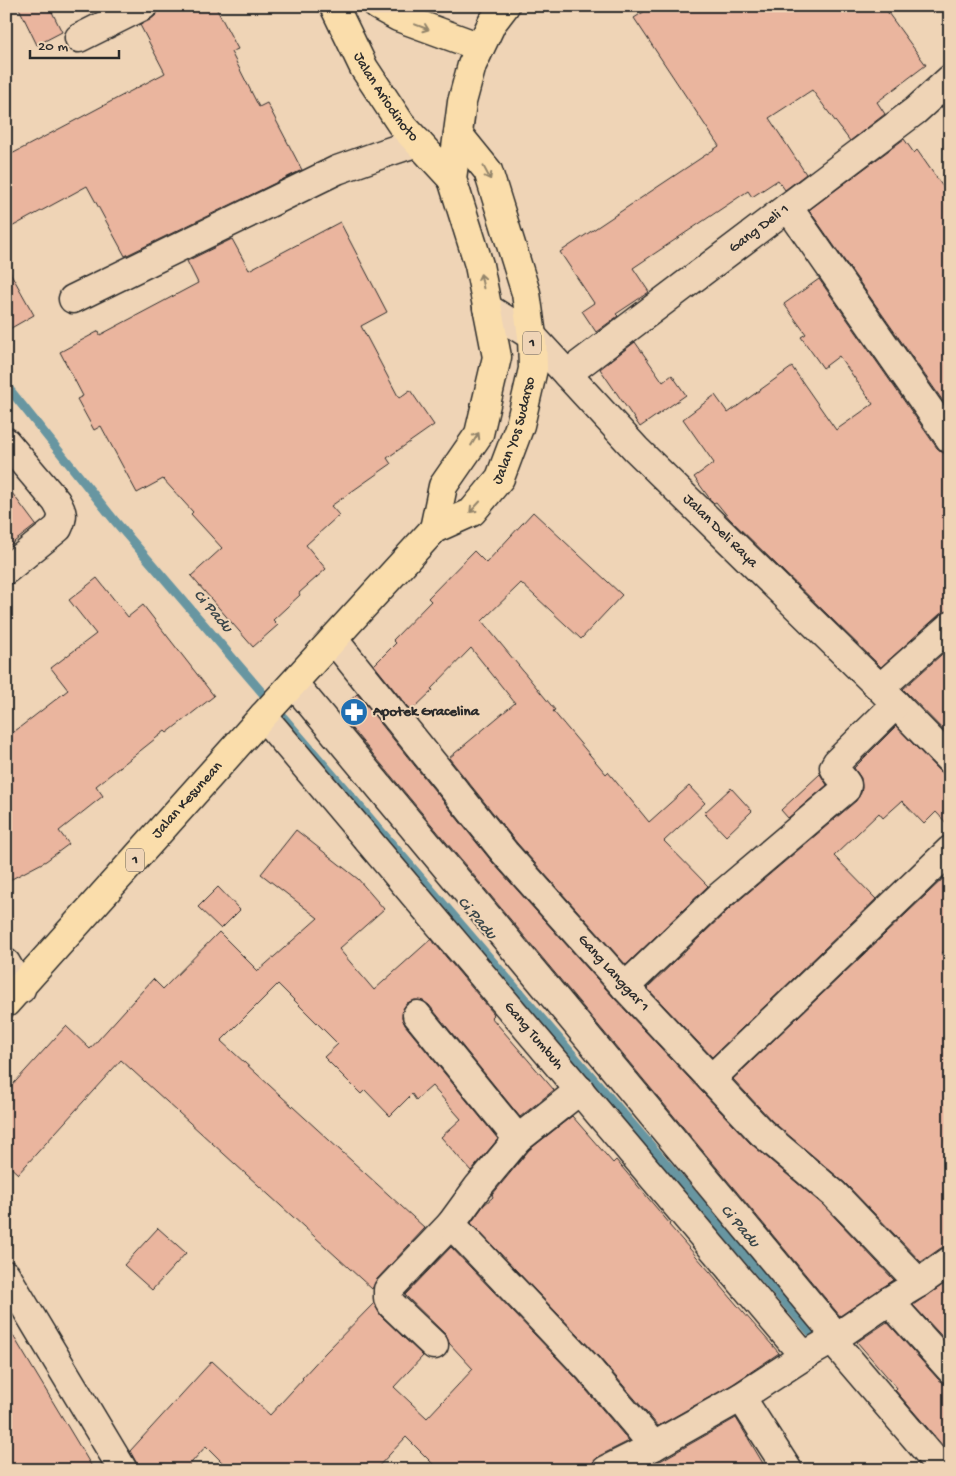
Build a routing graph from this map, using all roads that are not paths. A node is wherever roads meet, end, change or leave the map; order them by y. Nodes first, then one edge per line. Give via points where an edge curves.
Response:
1 (144, 6) edge
2 (334, 6) edge
3 (378, 6) edge
4 (505, 6) edge
5 (79, 38) dead end
6 (480, 47) junction
7 (950, 79) edge
8 (458, 134) junction
9 (418, 142) junction
10 (452, 179) junction
11 (788, 207) junction
12 (73, 298) dead end
13 (487, 308) junction
14 (532, 336) junction
15 (567, 374) junction
16 (950, 439) edge
17 (6, 442) edge
18 (434, 529) junction
19 (6, 570) edge
20 (950, 626) edge
21 (343, 630) junction
22 (294, 684) junction
23 (888, 696) junction
24 (264, 716) junction
25 (950, 760) edge
26 (950, 850) edge
27 (6, 963) edge
28 (625, 987) junction
29 (13, 996) edge
30 (417, 1015) dead end
31 (711, 1079) junction
32 (580, 1090) junction
33 (518, 1138) junction
34 (451, 1224) junction
35 (950, 1262) edge
36 (6, 1274) edge
37 (919, 1283) junction
38 (889, 1301) junction
39 (834, 1339) junction
40 (434, 1345) dead end
41 (806, 1354) junction
42 (950, 1369) edge
43 (741, 1397) junction
44 (654, 1446) junction
45 (122, 1470) edge
46 (606, 1470) edge
47 (788, 1470) edge
48 (943, 1470) edge

1 - 5 street
2 - 9 main road, Jalan Ariodinoto via 364,68 401,124
3 -> 6 main road via 398,17
4 - 6 main road, Jalan Yos Sudarso
6 - 8 main road, Jalan Yos Sudarso via 462,102
7 - 11 street, Gang Deli 1 via 915,111
8 - 10 main road, Jalan Yos Sudarso
8 -> 14 main road, Jalan Yos Sudarso / 1 via 488,171 526,293
9 - 10 main road, Jalan Ariodinoto
9 - 12 street via 337,170
13 -> 10 main road, Jalan Yos Sudarso via 479,265
11 - 15 street, Gang Deli 1
11 - 16 street
13 - 14 street, Jalan Deli Raya
18 -> 13 main road, Jalan Yos Sudarso via 443,486 479,434 497,357
14 - 15 street, Jalan Deli Raya
14 -> 18 main road, Jalan Yos Sudarso / 1 via 533,369 520,425 500,478 472,512
15 - 23 street, Jalan Deli Raya via 636,449
17 - 19 street via 56,501 62,520 58,528
18 - 21 main road, Jalan Yos Sudarso / 1
20 - 23 street
21 - 22 main road, Jalan Kesunean / 1
21 - 28 street, Gang Langgar 1 via 505,852
22 - 24 main road, Jalan Kesunean / 1
22 - 39 street
23 - 25 street, Jalan Deli Raya
23 - 28 street via 836,762 835,771 846,781 846,789 720,896
24 - 29 main road, Jalan Kesunean / 1
24 - 32 street, Gang Tumbuh
26 - 31 street
27 - 29 street
28 - 31 street, Gang Langgar 1
30 - 33 street
31 - 37 street, Gang Langgar 1 via 761,1132 834,1194
32 - 33 street
32 - 41 street, Gang Tumbuh
33 - 34 street
34 - 40 street via 388,1290 392,1305
34 - 44 street via 588,1368
35 - 37 street
36 - 45 street
37 - 38 street
38 - 39 street
38 - 42 street
39 - 41 street
39 - 48 street
41 - 43 street
43 - 44 street
43 - 47 street
44 - 46 street

